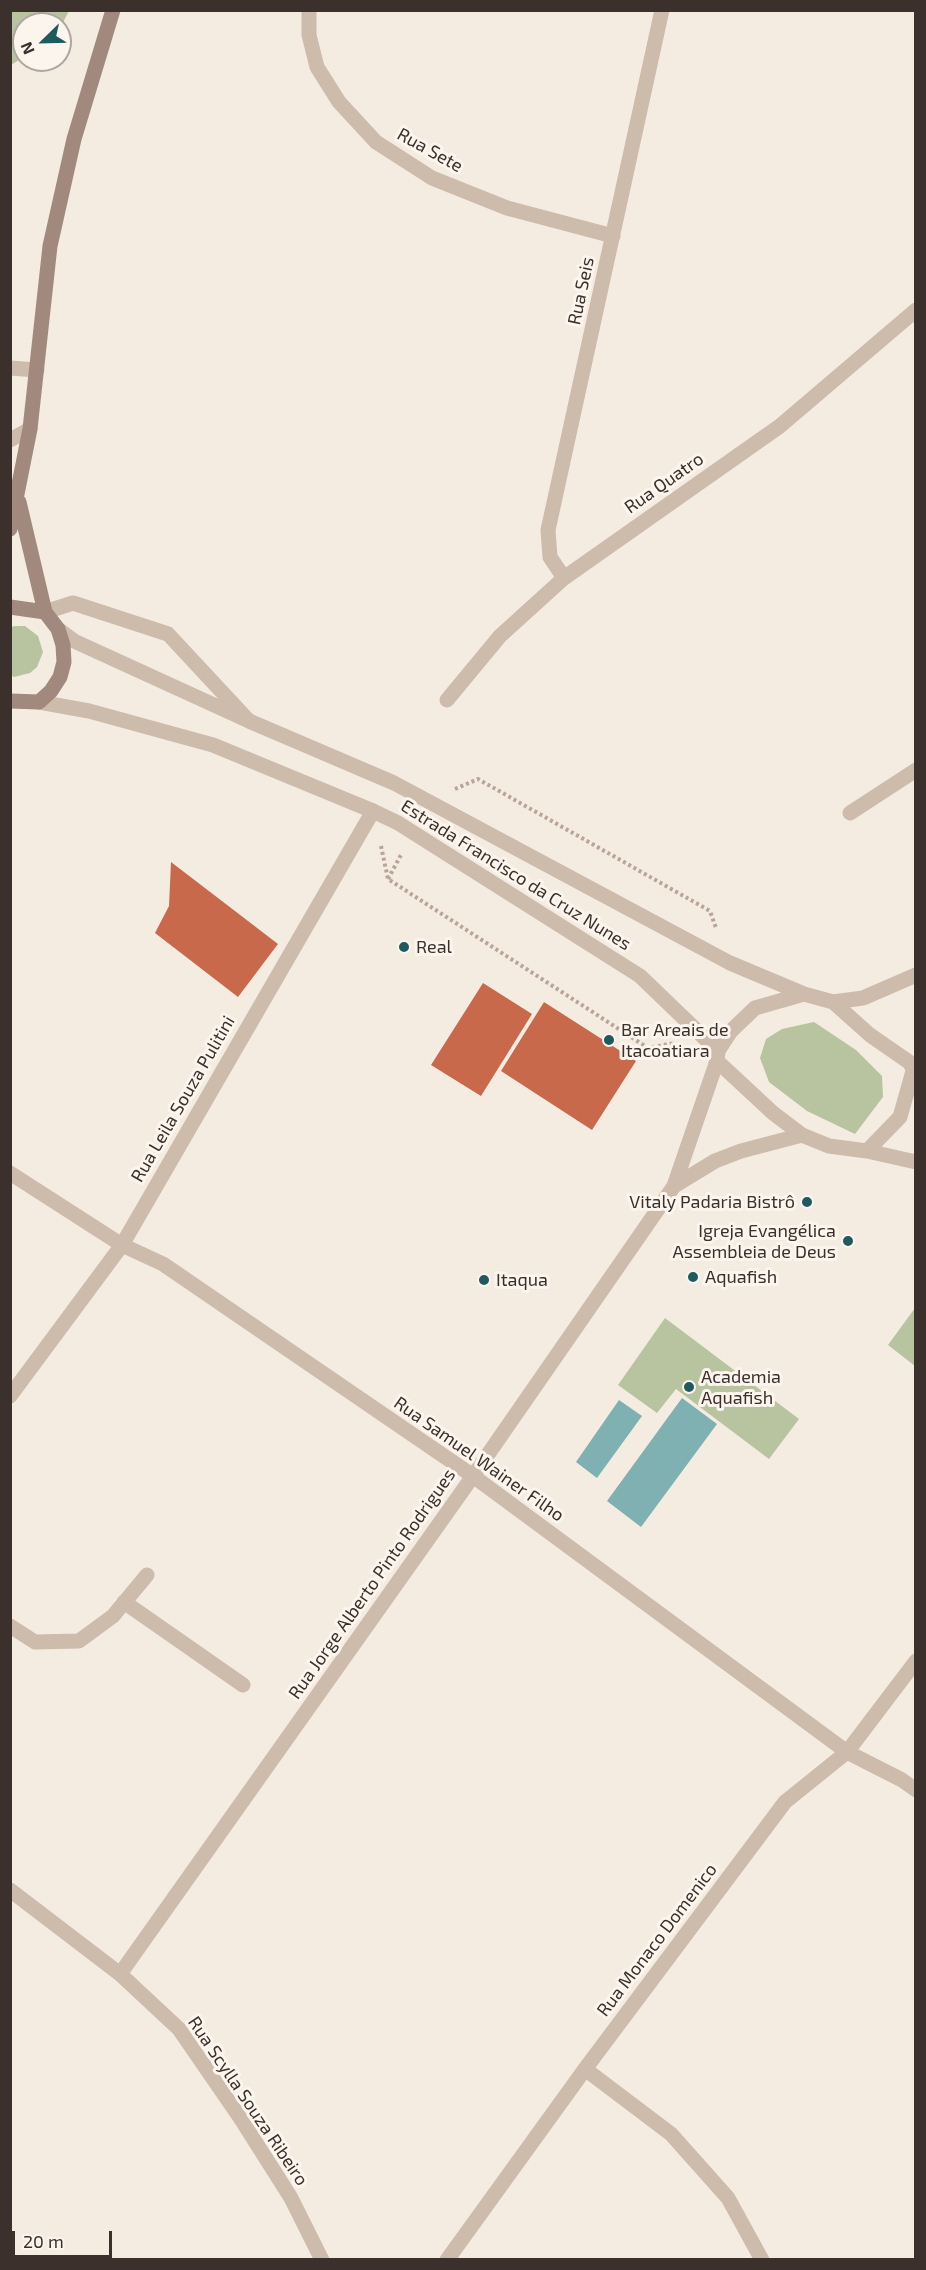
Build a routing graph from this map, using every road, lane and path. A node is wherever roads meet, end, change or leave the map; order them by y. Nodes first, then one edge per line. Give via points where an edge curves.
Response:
1 (113, 10) edge
2 (309, 10) edge
3 (662, 10) edge
4 (613, 236) junction
5 (915, 310) edge
6 (10, 368) edge
7 (36, 370) junction
8 (30, 429) junction
9 (10, 440) edge
10 (18, 499) junction
11 (10, 529) edge
12 (564, 578) junction
13 (10, 607) edge
14 (45, 612) junction
15 (58, 630) junction
16 (447, 700) dead end
17 (10, 701) edge
18 (39, 702) junction
19 (249, 721) junction
20 (915, 770) edge
21 (426, 801) junction
22 (373, 811) junction
23 (850, 813) dead end
24 (730, 963) junction
25 (915, 975) edge
26 (804, 994) junction
27 (833, 1002) junction
28 (704, 1037) junction
29 (717, 1056) junction
30 (913, 1066) edge
31 (802, 1135) junction
32 (867, 1151) junction
33 (915, 1162) edge
34 (10, 1173) edge
35 (674, 1186) junction
36 (122, 1245) junction
37 (10, 1396) edge
38 (472, 1476) junction
39 (147, 1575) dead end
40 (124, 1602) junction
41 (10, 1626) edge
42 (915, 1661) edge
43 (243, 1685) dead end
44 (847, 1752) junction
45 (915, 1790) edge
46 (10, 1890) edge
47 (120, 1974) junction
48 (585, 2069) junction
49 (322, 2259) edge
50 (447, 2259) edge
51 (762, 2259) edge

1 - 7 main road via 74,139 50,246
2 - 4 street, Rua Sete via 309,35 317,67 339,102 375,142 432,178 507,208
3 - 4 street, Rua Seis
4 - 12 street, Rua Seis via 548,530 550,557
5 - 12 street, Rua Quatro via 780,426
6 - 7 street
7 - 8 main road
8 - 9 street
8 - 10 main road
10 - 11 main road
10 - 14 main road
12 - 16 street, Rua Quatro via 500,636
13 - 14 main road
14 - 15 main road
14 - 19 street, Estrada Francisco da Cruz Nunes via 73,603 168,634
15 - 18 main road via 64,662 51,691
15 - 19 street, Estrada Francisco da Cruz Nunes via 74,641
17 - 18 main road
18 - 22 street, Estrada Francisco da Cruz Nunes via 89,711 213,745
19 - 21 street, Estrada Francisco da Cruz Nunes via 394,783
20 - 23 street
21 - 24 street, Estrada Francisco da Cruz Nunes
21 - 24 path via 478,778 710,911
22 - 28 street, Estrada Francisco da Cruz Nunes via 413,832 640,976
22 - 28 path via 388,879 648,1048
22 - 36 street, Rua Leila Souza Pulitini
24 - 26 street, Estrada Francisco da Cruz Nunes
25 - 27 street via 863,998
26 - 27 street, Estrada Francisco da Cruz Nunes
26 - 29 street via 755,1008 731,1031
27 - 30 street, Estrada Francisco da Cruz Nunes
28 - 29 street, Estrada Francisco da Cruz Nunes
29 - 31 street, Estrada Francisco da Cruz Nunes via 773,1113
29 - 35 street, Rua Jorge Alberto Pinto Rodrigues
30 - 32 street via 900,1117
31 - 32 street, Estrada Francisco da Cruz Nunes via 829,1146
31 - 35 street, Rua Jorge Alberto Pinto Rodrigues via 715,1161
32 - 33 street, Estrada Francisco da Cruz Nunes
34 - 36 street, Rua Samuel Wainer Filho
35 - 38 street, Rua Jorge Alberto Pinto Rodrigues
36 - 37 street, Rua Leila Souza Pulitini
36 - 38 street, Rua Samuel Wainer Filho via 163,1264
38 - 44 street, Rua Samuel Wainer Filho
38 - 47 street, Rua Jorge Alberto Pinto Rodrigues
39 - 40 street
40 - 41 street via 113,1616 79,1641 35,1642
40 - 43 street
42 - 44 street, Rua Monaco Domenico
44 - 45 street, Rua Samuel Wainer Filho
44 - 48 street, Rua Monaco Domenico via 785,1802
46 - 47 street, Rua Scylla Souza Ribeiro
47 - 49 street, Rua Scylla Souza Ribeiro via 179,2029 291,2198
48 - 50 street, Rua Monaco Domenico
48 - 51 street via 671,2134 728,2198

